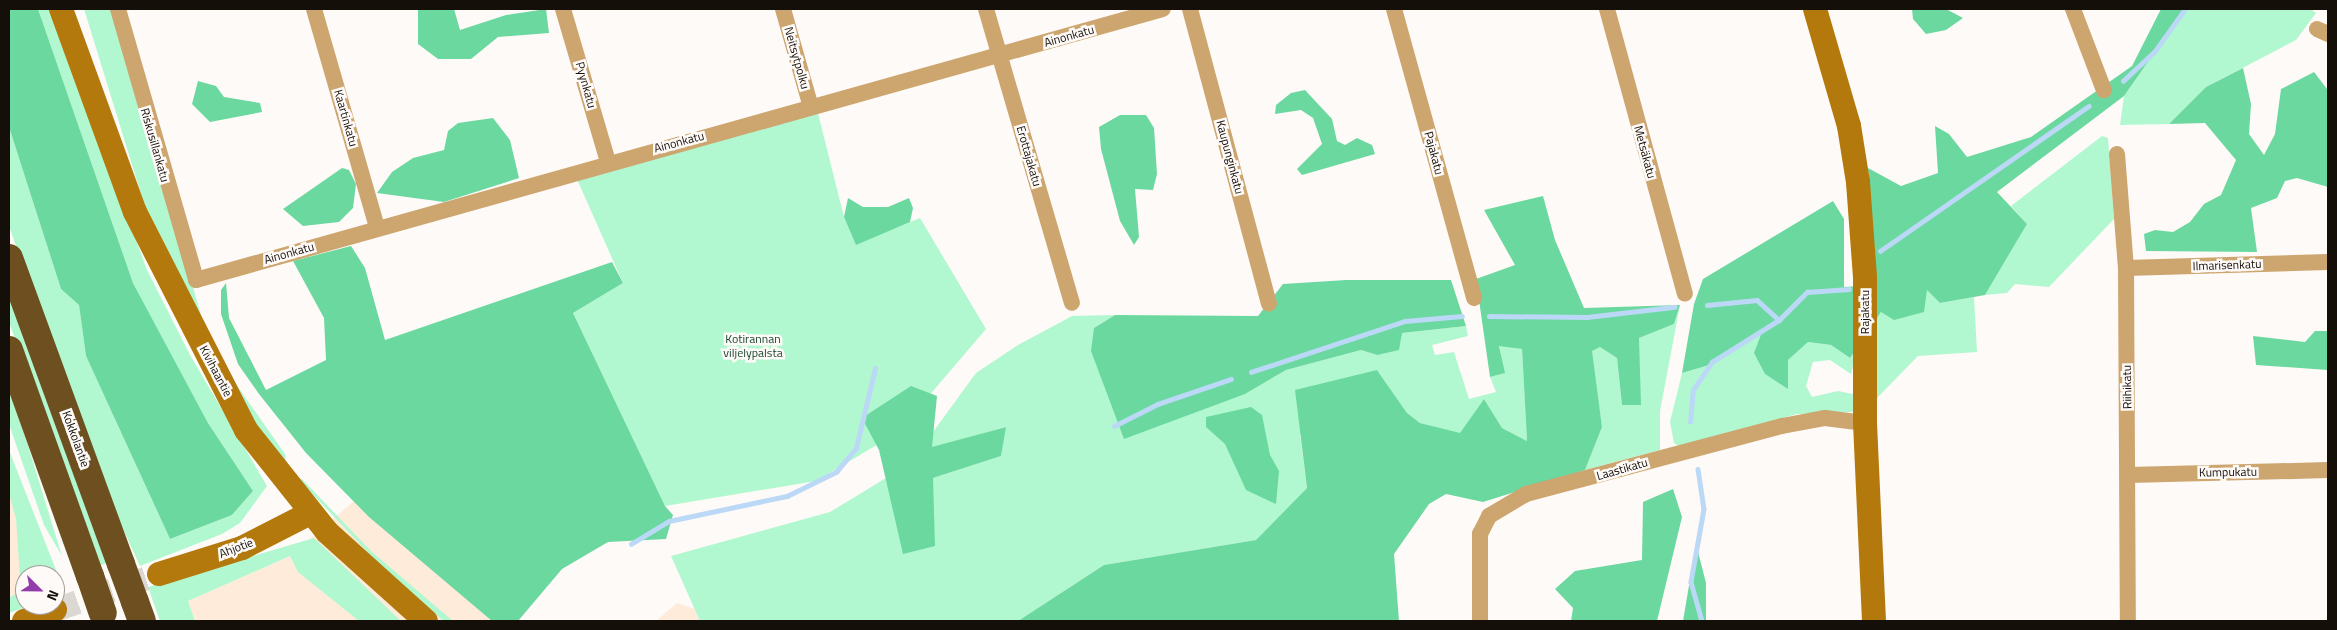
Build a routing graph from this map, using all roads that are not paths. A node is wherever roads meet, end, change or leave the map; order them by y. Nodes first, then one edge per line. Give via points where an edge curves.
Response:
1 (61, 9) edge
2 (69, 9) edge
3 (118, 9) edge
4 (314, 9) edge
5 (563, 9) edge
6 (783, 9) edge
7 (986, 9) edge
8 (1163, 9) edge
9 (1190, 9) edge
10 (1394, 9) edge
11 (1606, 9) edge
12 (1815, 9) edge
13 (2073, 9) edge
14 (999, 56) junction
15 (82, 70) junction
16 (2104, 90) dead end
17 (811, 107) junction
18 (2117, 154) dead end
19 (608, 162) junction
20 (378, 227) junction
21 (9, 258) edge
22 (2328, 262) edge
23 (2126, 268) junction
24 (196, 280) joint
25 (1685, 294) dead end
26 (1474, 298) dead end
27 (1072, 304) dead end
28 (1270, 304) dead end
29 (9, 350) edge
30 (1865, 423) junction
31 (2328, 470) edge
32 (2128, 475) junction
33 (310, 513) junction
34 (159, 574) tunnel mouth
35 (138, 612) edge
36 (41, 615) edge
37 (105, 617) edge
38 (24, 621) edge
39 (426, 621) edge
40 (1480, 621) edge
41 (1874, 621) edge
42 (2128, 621) edge

1 - 15 street, Kivihaantie
2 - 15 street, Kivihaantie
3 - 24 street, Riskusillankatu
4 - 20 street, Kaartinkatu
5 - 19 street, Pyynkatu
6 - 17 street, Neitsytpolku
7 - 14 street, Erottajakatu
8 - 14 street, Ainonkatu
9 - 28 street, Kaupunginkatu
10 - 26 street, Pajakatu
11 - 25 street, Metsäkatu
12 - 30 street, Rajakatu via 1849,126 1858,182 1865,278
13 - 16 street
14 - 17 street, Ainonkatu
14 - 27 street, Erottajakatu
15 - 33 street, Kivihaantie via 156,260 246,430
17 - 19 street, Ainonkatu
18 - 23 street, Riihikatu
19 - 20 street, Ainonkatu
20 - 24 street, Ainonkatu
21 - 35 highway, Kokkolantie, bridge
22 - 23 street, Ilmarisenkatu
23 - 32 street, Riihikatu
29 - 37 highway, bridge
30 - 40 street, Laastikatu via 1825,418 1782,426 1526,494 1490,516 1480,534
30 - 41 street, Rajakatu
31 - 32 street, Kumpukatu
32 - 42 street, Riihikatu
33 - 34 street, Ahjotie via 242,548
33 - 39 street, Kivihaantie
36 - 38 street

